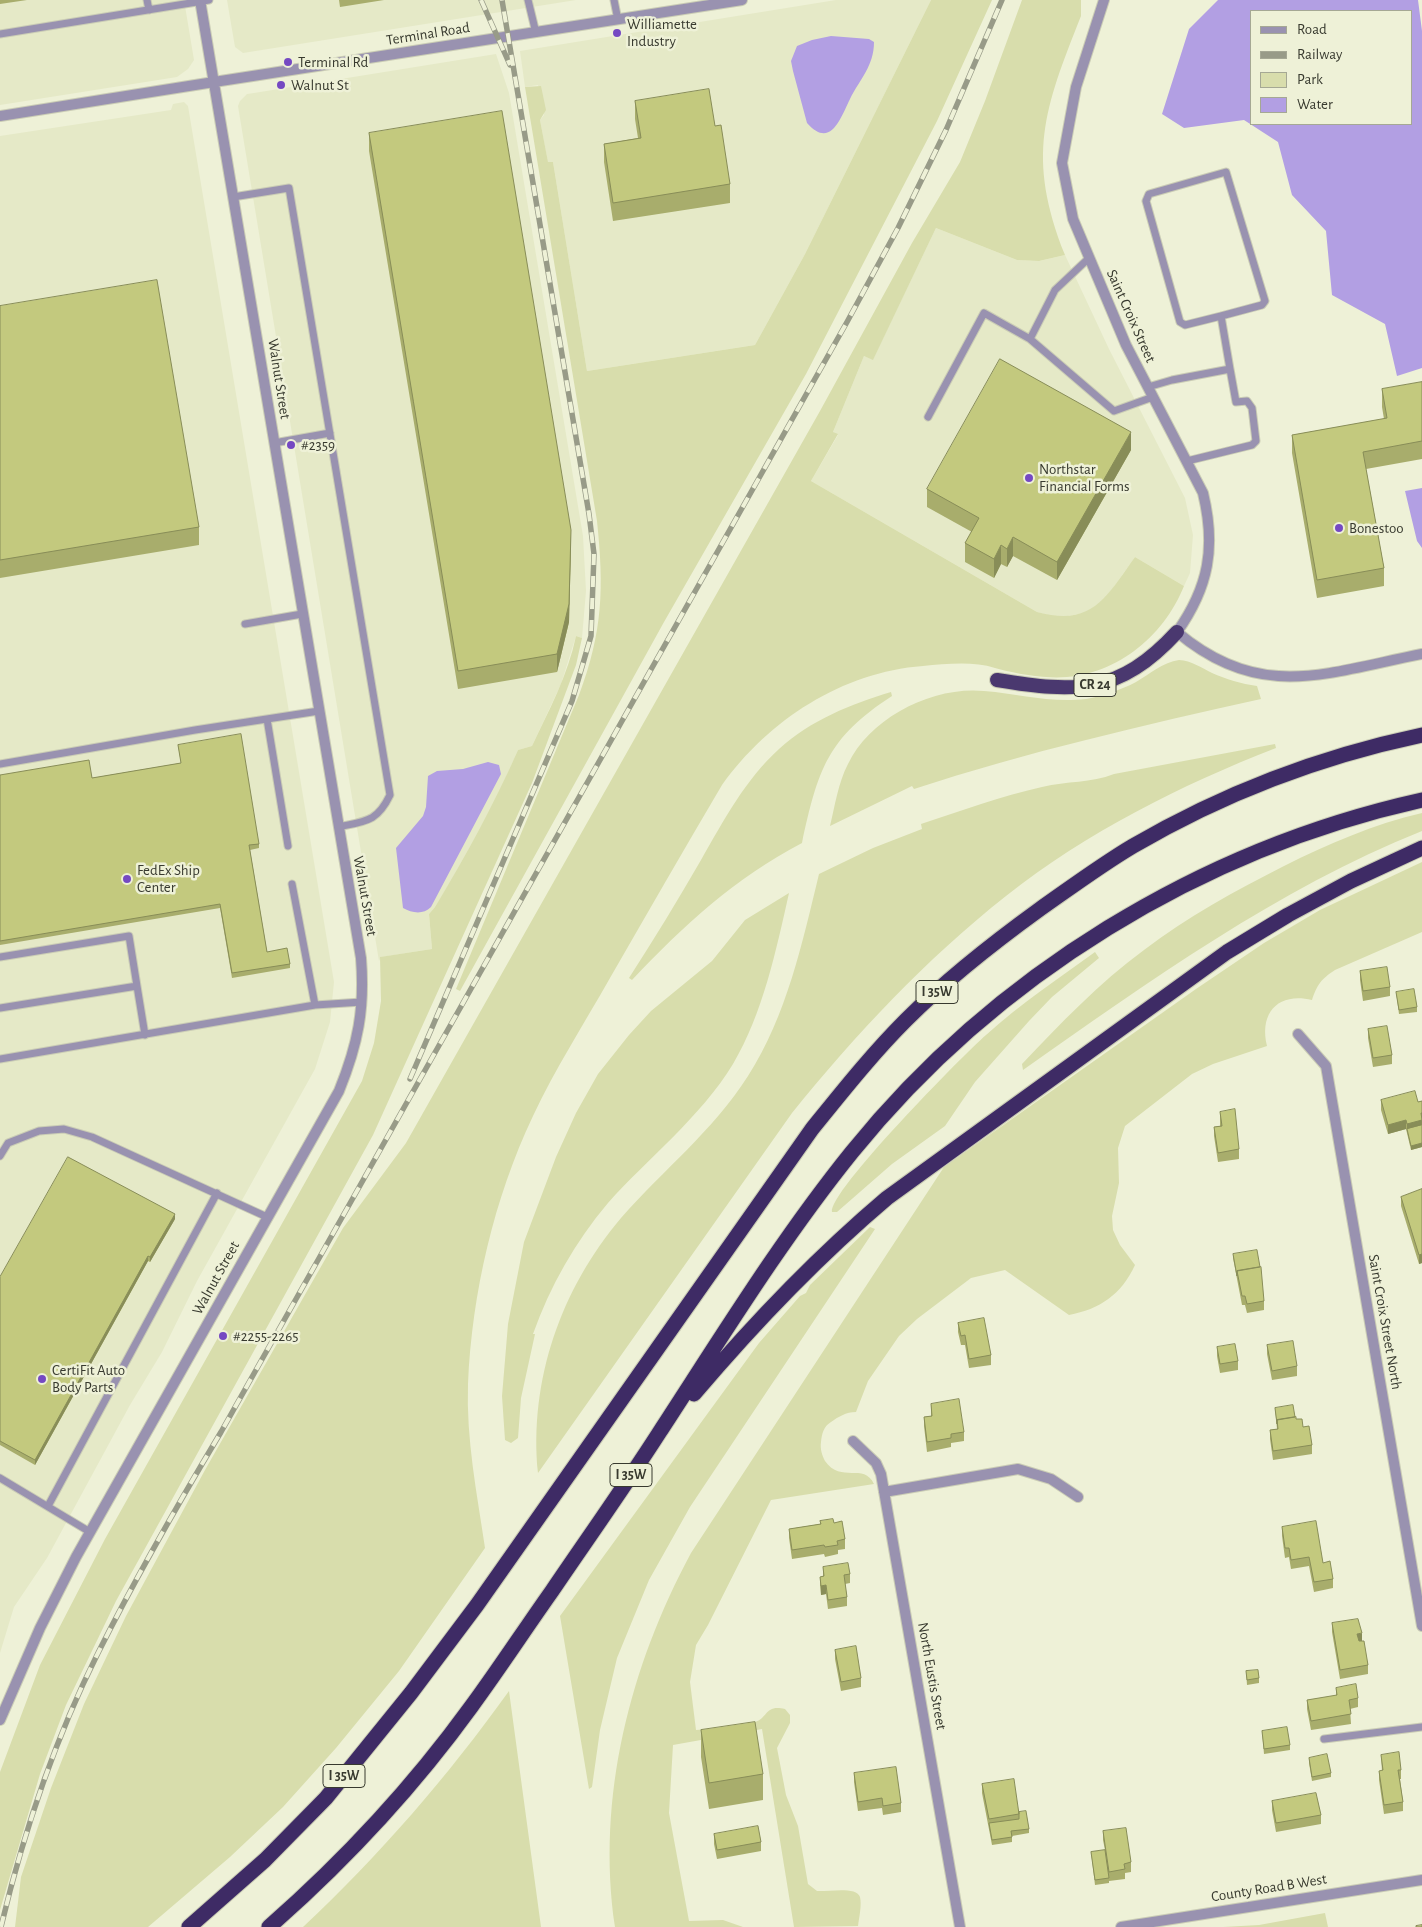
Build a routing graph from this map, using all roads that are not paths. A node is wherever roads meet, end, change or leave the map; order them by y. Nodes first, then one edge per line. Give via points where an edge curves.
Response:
1 (147, 0) edge
2 (203, 0) edge
3 (528, 0) edge
4 (614, 0) edge
5 (742, 0) edge
6 (1096, 0) edge
7 (1104, 0) edge
8 (148, 10) junction
9 (1100, 13) junction
10 (618, 20) junction
11 (536, 33) junction
12 (0, 34) edge
13 (214, 82) junction
14 (0, 116) edge
15 (233, 197) junction
16 (1089, 258) junction
17 (1221, 316) junction
18 (1030, 339) junction
19 (1230, 369) junction
20 (1148, 386) junction
21 (1153, 397) junction
22 (928, 417) dead end
23 (330, 433) junction
24 (274, 443) junction
25 (1187, 461) junction
26 (302, 614) junction
27 (245, 624) dead end
28 (1177, 632) junction
29 (1422, 654) edge
30 (997, 680) dead end
31 (319, 711) junction
32 (267, 719) junction
33 (1422, 735) edge
34 (0, 764) edge
35 (1422, 800) edge
36 (338, 827) junction
37 (288, 846) dead end
38 (1422, 848) edge
39 (292, 884) dead end
40 (0, 957) edge
41 (137, 986) junction
42 (362, 1002) junction
43 (315, 1005) junction
44 (0, 1008) edge
45 (1298, 1034) dead end
46 (145, 1035) junction
47 (0, 1059) edge
48 (0, 1156) edge
49 (217, 1193) junction
50 (268, 1217) junction
51 (657, 1437) junction
52 (853, 1441) dead end
53 (0, 1478) edge
54 (884, 1492) junction
55 (1078, 1497) dead end
56 (48, 1506) junction
57 (90, 1532) junction
58 (1422, 1626) edge
59 (0, 1720) edge
60 (1422, 1727) edge
61 (1324, 1740) dead end
62 (1422, 1880) edge
63 (189, 1927) edge
64 (269, 1927) edge
65 (960, 1927) edge
66 (1121, 1927) edge

1 - 8 lane
2 - 8 lane
2 - 13 street, Walnut Street
3 - 11 lane
4 - 10 lane
5 - 10 street, Terminal Road
6 - 9 street
7 - 9 street, Saint Croix Street / CR 24
8 - 12 lane
9 - 16 street, Saint Croix Street / CR 24 via 1076,87 1062,163 1074,219
10 - 11 street, Terminal Road
11 - 13 street, Terminal Road
13 - 14 street, Terminal Road
13 - 15 street, Walnut Street
15 - 23 lane via 289,188
15 - 24 street, Walnut Street
16 - 18 lane via 1055,290
16 - 20 street, Saint Croix Street / CR 24 via 1126,345
17 - 17 lane via 1185,325 1180,322 1146,201 1149,194 1226,172 1265,301 1262,305
17 - 19 lane
18 - 21 lane via 1114,411
18 - 22 lane via 984,313
19 - 20 lane
19 - 25 lane via 1236,402 1247,401 1252,408 1256,441 1252,445
20 - 21 street, Saint Croix Street / CR 24
21 - 25 street, Saint Croix Street / CR 24
23 - 24 lane
23 - 36 lane via 390,795 383,811 372,820
24 - 26 street, Walnut Street
25 - 28 street, Saint Croix Street / CR 24 via 1203,492 1210,540 1208,566 1201,589
26 - 27 lane
26 - 31 street, Walnut Street
28 - 29 street via 1216,661 1264,676 1311,676
28 - 30 highway, CR 24 via 1142,664 1098,684 1049,689
31 - 32 lane
31 - 36 street, Walnut Street
32 - 34 lane
32 - 37 lane
33 - 63 highway, I 35W via 1390,742 1243,791 1133,846 1079,881 961,970 906,1020 812,1129 477,1605 380,1733 326,1798 265,1860
35 - 51 highway, I 35W via 1335,823 1267,847 1202,876 1092,938 990,1012 937,1060 851,1153 752,1289
36 - 42 street, Walnut Street via 360,958
38 - 51 highway via 1351,881 1227,952 887,1198 838,1240 746,1332
39 - 43 lane
40 - 41 lane via 129,936
41 - 44 lane
41 - 46 lane
42 - 43 lane
42 - 50 street, Walnut Street via 351,1061 339,1091
43 - 46 lane
45 - 58 street, Saint Croix Street North via 1326,1066
46 - 47 lane
48 - 49 lane via 8,1142 22,1136 64,1129 92,1138
49 - 50 lane
49 - 56 lane
50 - 57 street, Walnut Street
51 - 64 highway, I 35W via 470,1708 401,1793 346,1853
52 - 54 street, North Eustis Street via 876,1463
53 - 56 lane
54 - 55 street via 1018,1469 1051,1479
54 - 65 street, North Eustis Street
56 - 57 lane
57 - 59 street, Walnut Street via 40,1628
60 - 61 lane
62 - 66 street, County Road B West

